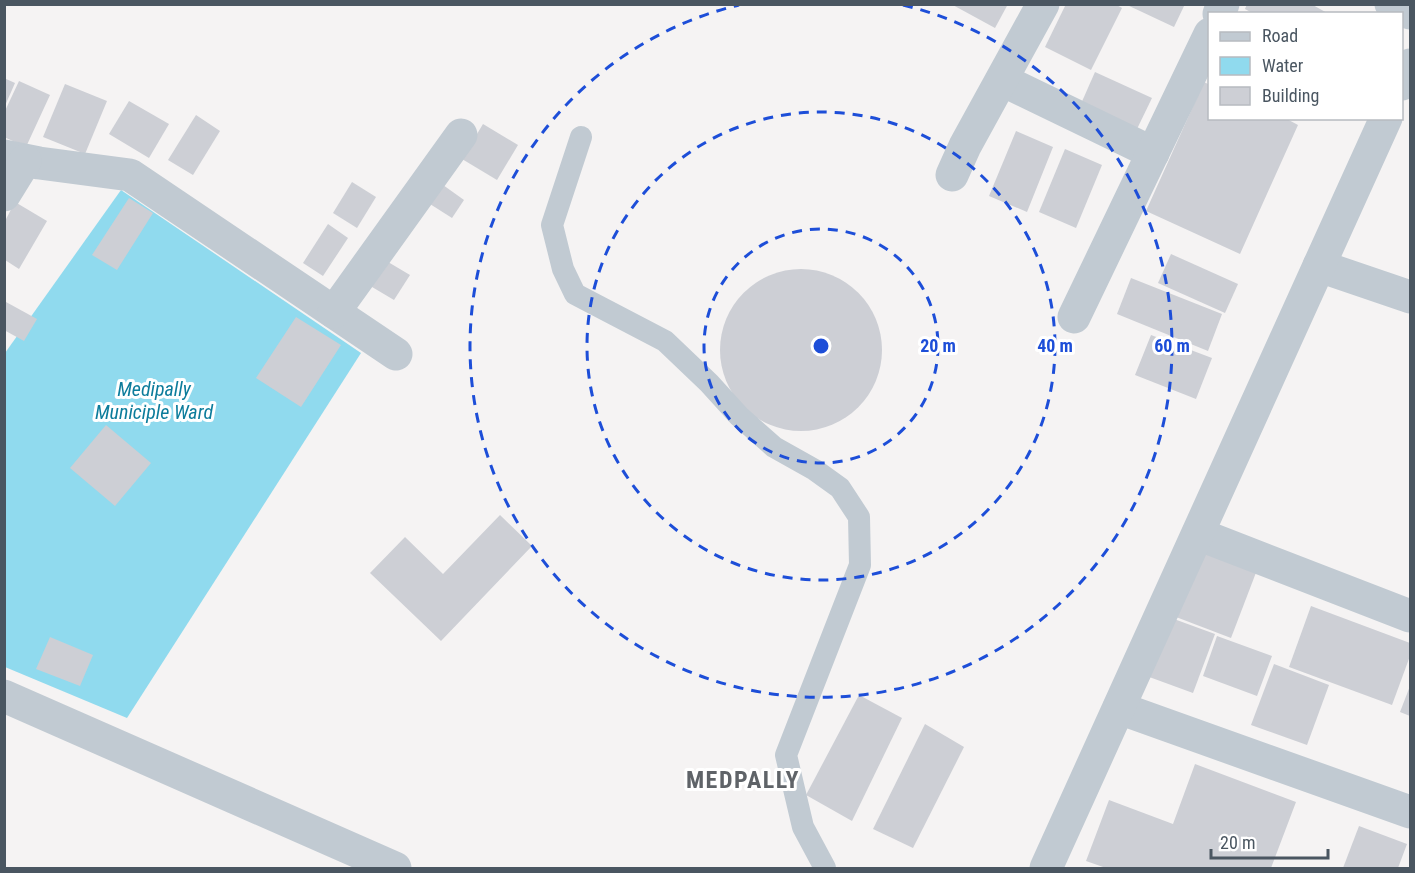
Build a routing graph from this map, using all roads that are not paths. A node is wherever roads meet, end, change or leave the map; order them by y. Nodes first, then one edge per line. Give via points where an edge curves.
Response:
1 (1043, 4) edge
2 (1391, 4) edge
3 (1410, 13) edge
4 (1208, 35) edge
5 (1410, 64) edge
6 (1002, 80) junction
7 (1403, 80) edge
8 (1385, 120) edge
9 (461, 135) dead end
10 (581, 137) dead end
11 (1153, 153) junction
12 (15, 158) edge
13 (952, 175) dead end
14 (4, 195) edge
15 (1319, 266) junction
16 (1410, 297) edge
17 (334, 312) junction
18 (1074, 317) dead end
19 (396, 354) dead end
20 (1198, 534) junction
21 (1410, 616) edge
22 (4, 696) edge
23 (1119, 708) junction
24 (1410, 812) edge
25 (394, 868) edge
26 (825, 868) edge
27 (1046, 868) edge

1 - 6 street
2 - 3 street
4 - 11 street
5 - 7 street
6 - 11 street
6 - 13 street
8 - 15 street
9 - 17 street
10 - 26 lane via 552,225 563,269 575,294 665,341 774,447 840,488 859,517 860,565 786,755 803,827
11 - 18 street
12 - 14 street
12 - 17 street via 130,175
15 - 16 street
15 - 20 street
17 - 19 street
20 - 21 street
20 - 23 street
22 - 25 street
23 - 24 street
23 - 27 street

